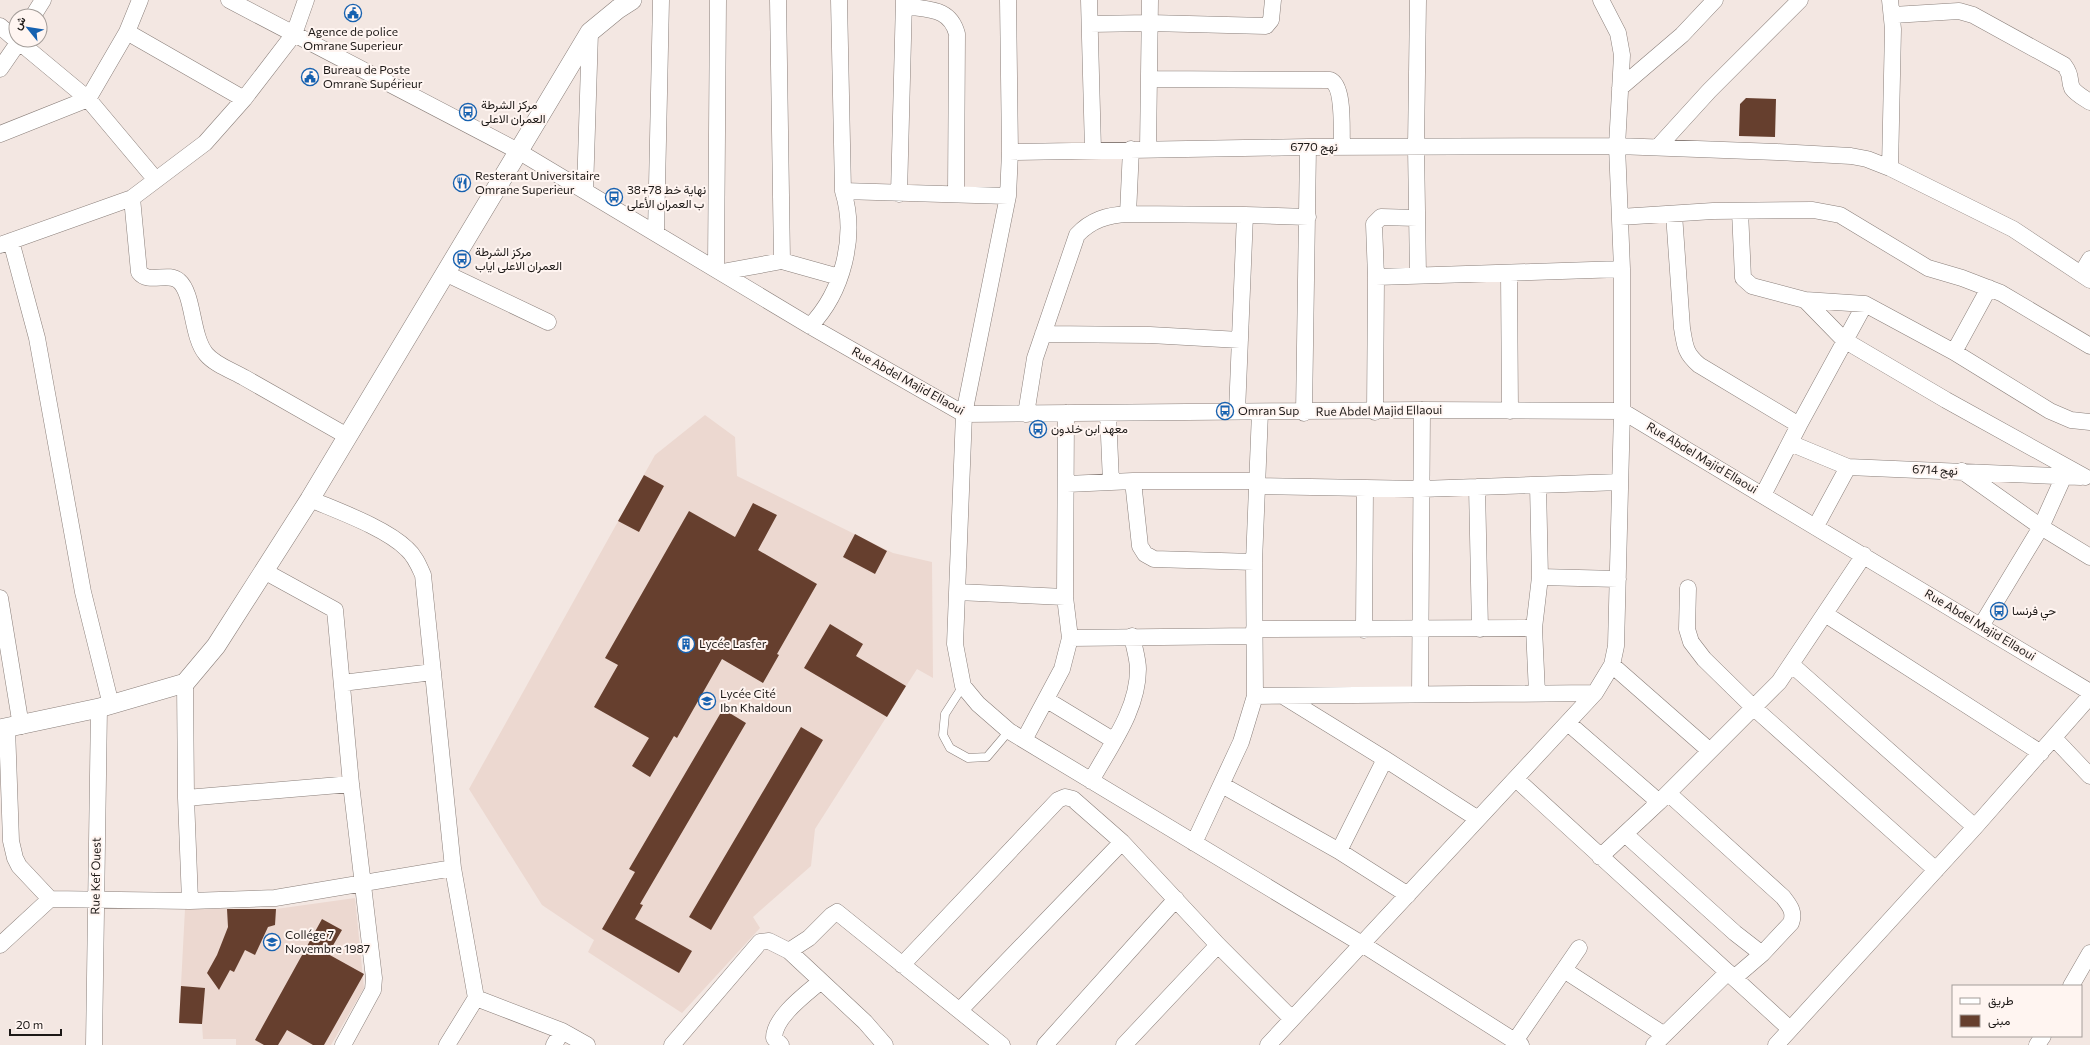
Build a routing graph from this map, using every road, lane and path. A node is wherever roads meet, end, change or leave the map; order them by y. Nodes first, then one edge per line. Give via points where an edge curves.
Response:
1 (140, 0) edge
2 (229, 0) edge
3 (306, 0) edge
4 (632, 0) edge
5 (661, 0) edge
6 (718, 0) edge
7 (778, 0) edge
8 (839, 0) edge
9 (1008, 0) edge
10 (1089, 0) edge
11 (1150, 0) edge
12 (1273, 0) edge
13 (1418, 0) edge
14 (1601, 0) edge
15 (1715, 0) edge
16 (1800, 0) edge
17 (904, 3) edge
18 (1891, 8) edge
19 (1150, 23) junction
20 (1090, 24) junction
21 (0, 26) edge
22 (8, 32) edge
23 (127, 32) junction
24 (590, 32) junction
25 (294, 34) junction
26 (13, 48) edge
27 (27, 48) edge
28 (0, 69) edge
29 (1149, 79) junction
30 (1620, 88) junction
31 (88, 99) junction
32 (244, 99) junction
33 (2090, 102) edge
34 (0, 134) edge
35 (1617, 146) junction
36 (1308, 147) junction
37 (1342, 147) junction
38 (1416, 147) junction
39 (1658, 147) junction
40 (1131, 149) junction
41 (1148, 149) junction
42 (1093, 150) junction
43 (518, 151) junction
44 (1010, 152) junction
45 (1890, 168) junction
46 (156, 180) junction
47 (585, 191) junction
48 (843, 191) junction
49 (956, 193) junction
50 (899, 194) junction
51 (1008, 196) junction
52 (132, 198) junction
53 (1740, 211) junction
54 (1128, 214) junction
55 (1674, 214) junction
56 (1245, 215) junction
57 (1308, 217) junction
58 (1620, 217) junction
59 (1417, 218) junction
60 (656, 233) junction
61 (6, 243) edge
62 (2090, 259) edge
63 (782, 261) junction
64 (1622, 269) junction
65 (719, 270) junction
66 (445, 273) junction
67 (1509, 273) junction
68 (1418, 275) junction
69 (839, 277) junction
70 (1376, 277) junction
71 (2086, 277) edge
72 (1989, 288) junction
73 (1805, 300) junction
74 (1866, 304) junction
75 (548, 322) dead end
76 (810, 326) junction
77 (1043, 334) junction
78 (1240, 340) junction
79 (1844, 340) junction
80 (2090, 346) edge
81 (1954, 352) junction
82 (1422, 410) junction
83 (1510, 411) junction
84 (1622, 411) junction
85 (1237, 412) junction
86 (1260, 412) junction
87 (1304, 412) junction
88 (1375, 412) junction
89 (1066, 413) junction
90 (1108, 413) junction
91 (964, 414) junction
92 (1026, 414) junction
93 (2090, 421) edge
94 (1799, 425) junction
95 (348, 436) junction
96 (1790, 443) junction
97 (1848, 467) junction
98 (1961, 471) junction
99 (2064, 476) junction
100 (2088, 477) edge
101 (1133, 481) junction
102 (1111, 482) junction
103 (1620, 482) junction
104 (1256, 483) junction
105 (1067, 484) junction
106 (1538, 485) junction
107 (1477, 487) junction
108 (1365, 489) junction
109 (1421, 489) junction
110 (1763, 495) junction
111 (310, 499) junction
112 (1816, 526) junction
113 (2041, 527) junction
114 (1864, 555) junction
115 (2090, 557) edge
116 (1254, 562) junction
117 (264, 571) junction
118 (1540, 577) junction
119 (1618, 579) junction
120 (1688, 588) dead end
121 (957, 592) junction
122 (1065, 597) junction
123 (0, 598) edge
124 (1824, 614) junction
125 (1981, 626) junction
126 (1534, 628) junction
127 (1420, 629) junction
128 (1480, 629) junction
129 (1364, 630) junction
130 (1254, 633) junction
131 (1132, 636) junction
132 (1070, 638) junction
133 (1791, 664) junction
134 (1612, 665) junction
135 (433, 672) junction
136 (185, 683) junction
137 (342, 683) junction
138 (963, 686) junction
139 (2090, 692) edge
140 (1595, 693) junction
141 (1420, 694) junction
142 (1537, 694) junction
143 (1255, 696) junction
144 (1283, 696) junction
145 (2090, 696) edge
146 (1047, 700) junction
147 (105, 706) junction
148 (1753, 708) junction
149 (1568, 722) junction
150 (9, 727) edge
151 (1009, 731) junction
152 (2054, 738) junction
153 (1024, 740) junction
154 (1113, 740) junction
155 (1710, 751) junction
156 (2041, 753) junction
157 (1385, 759) junction
158 (2090, 776) edge
159 (1516, 778) junction
160 (1091, 781) junction
161 (351, 784) junction
162 (1222, 785) junction
163 (186, 798) junction
164 (1663, 798) junction
165 (1478, 819) junction
166 (1975, 827) junction
167 (1625, 834) junction
168 (1122, 842) junction
169 (1194, 843) junction
170 (1339, 851) junction
171 (1600, 857) junction
172 (453, 868) junction
173 (1936, 870) junction
174 (363, 884) junction
175 (1408, 895) junction
176 (50, 899) junction
177 (1176, 899) junction
178 (96, 900) junction
179 (190, 901) junction
180 (1362, 944) junction
181 (0, 945) edge
182 (1218, 945) junction
183 (1579, 948) dead end
184 (789, 951) junction
185 (2090, 953) edge
186 (1762, 954) junction
187 (902, 965) junction
188 (1564, 970) junction
189 (1731, 975) junction
190 (821, 981) junction
191 (2072, 985) edge
192 (476, 998) junction
193 (960, 1010) junction
194 (1292, 1019) junction
195 (562, 1030) junction
196 (1790, 1030) junction
197 (1659, 1040) edge
198 (1518, 1043) edge
199 (94, 1045) edge
200 (343, 1045) edge
201 (447, 1045) edge
202 (554, 1045) edge
203 (587, 1045) edge
204 (673, 1045) edge
205 (781, 1045) edge
206 (885, 1045) edge
207 (1002, 1045) edge
208 (1045, 1045) edge
209 (1124, 1045) edge
210 (1268, 1045) edge
211 (1776, 1045) edge

1 - 23 street
2 - 25 street, Rue Abdel Majid Ellaoui
3 - 25 street
4 - 24 street
5 - 60 street
6 - 65 street
7 - 63 street
8 - 48 street
9 - 44 street
10 - 20 street
11 - 19 street
12 - 19 street via 1271,20 1266,26
13 - 38 street
14 - 30 street via 1618,33 1622,55
15 - 30 street via 1682,35
16 - 39 street via 1709,90
17 - 49 street via 939,12 950,18 954,25
17 - 50 street
18 - 33 street via 1959,11 1973,15 2064,65 2071,74 2072,88
18 - 45 street
19 - 20 street
19 - 29 street
20 - 42 street
21 - 22 street
23 - 31 street
23 - 32 street
24 - 43 street
24 - 47 street
25 - 32 street
25 - 43 street, Rue Abdel Majid Ellaoui
26 - 28 street
27 - 31 street
29 - 37 street via 1330,80 1337,85 1340,97
29 - 41 street
30 - 35 street
31 - 34 street
31 - 46 street
32 - 46 street via 205,143
35 - 38 street, نهج 6770
35 - 39 street, نهج 6770
35 - 58 street
36 - 37 street, نهج 6770
36 - 41 street, نهج 6770
36 - 57 street
37 - 38 street, نهج 6770
38 - 59 street
39 - 45 street, نهج 6770 via 1851,156
40 - 41 street, نهج 6770
40 - 42 street, نهج 6770
40 - 54 street
42 - 44 street, نهج 6770
43 - 47 street, Rue Abdel Majid Ellaoui
43 - 66 street
44 - 51 street
45 - 71 street, نهج 6770 via 2013,229
46 - 52 street
47 - 60 street, Rue Abdel Majid Ellaoui
48 - 50 street
48 - 69 street via 848,208 849,231
49 - 50 street
49 - 51 street
51 - 91 street
52 - 61 street
52 - 95 street via 139,272 147,278 172,277 179,281 187,295 194,325 206,354
53 - 55 street
53 - 72 street via 1813,210 1840,215 1928,268
53 - 73 street via 1743,278 1752,286
54 - 56 street
54 - 77 street via 1107,216 1087,224 1078,236
55 - 58 street
55 - 94 street via 1682,328 1685,347 1690,356 1699,365
56 - 57 street
56 - 78 street
57 - 87 street
58 - 64 street
59 - 68 street
59 - 70 street via 1376,220 1373,228
60 - 65 street, Rue Abdel Majid Ellaoui
61 - 147 street, Rue Kef Ouest via 37,338
62 - 71 street
63 - 65 street
63 - 69 street
64 - 67 street
64 - 84 street
65 - 76 street, Rue Abdel Majid Ellaoui
66 - 75 street
66 - 95 street
67 - 68 street
67 - 83 street
68 - 70 street
69 - 76 street via 834,295 823,313
70 - 88 street
72 - 80 street
72 - 81 street
73 - 74 street
73 - 79 street
74 - 79 street
74 - 81 street
76 - 91 street, Rue Abdel Majid Ellaoui
77 - 78 street via 1150,335
77 - 92 street via 1035,358
78 - 85 street
79 - 94 street
79 - 100 street via 1946,400
81 - 93 street via 2050,411 2071,420
82 - 83 street, Rue Abdel Majid Ellaoui
82 - 88 street, Rue Abdel Majid Ellaoui
82 - 109 street
83 - 84 street, Rue Abdel Majid Ellaoui
84 - 103 street
84 - 110 street, Rue Abdel Majid Ellaoui
85 - 86 street, Rue Abdel Majid Ellaoui
85 - 90 street, Rue Abdel Majid Ellaoui
86 - 87 street, Rue Abdel Majid Ellaoui
86 - 104 street
87 - 88 street, Rue Abdel Majid Ellaoui
89 - 90 street, Rue Abdel Majid Ellaoui
89 - 92 street, Rue Abdel Majid Ellaoui
89 - 105 street
90 - 102 street
91 - 92 street, Rue Abdel Majid Ellaoui
91 - 121 street
94 - 96 street
95 - 111 street
96 - 97 street
96 - 110 street
97 - 98 street, نهج 6714
97 - 112 street
98 - 99 street, نهج 6714
98 - 113 street
99 - 100 street, نهج 6714
99 - 113 street
101 - 102 street
101 - 104 street
101 - 116 street via 1140,546 1145,554 1154,558
102 - 105 street
103 - 106 street
103 - 119 street
104 - 108 street
104 - 116 street
105 - 122 street
106 - 107 street
106 - 118 street
107 - 109 street
107 - 128 street
108 - 109 street
108 - 129 street
109 - 127 street
110 - 112 street, Rue Abdel Majid Ellaoui
111 - 117 street
111 - 135 street via 377,529 407,548 423,575
112 - 114 street, Rue Abdel Majid Ellaoui
113 - 115 street
113 - 125 street
114 - 124 street
114 - 125 street, Rue Abdel Majid Ellaoui
116 - 130 street
117 - 136 street via 216,646
117 - 137 street via 335,610
118 - 119 street
118 - 126 street
119 - 134 street via 1616,646
120 - 148 street via 1687,629 1691,642 1704,659
121 - 122 street
121 - 138 street via 955,644
122 - 132 street
123 - 150 street
124 - 133 street
124 - 156 street
125 - 139 street, Rue Abdel Majid Ellaoui
126 - 128 street
126 - 142 street
127 - 128 street
127 - 129 street
127 - 141 street
129 - 130 street
130 - 131 street
130 - 143 street
131 - 132 street
131 - 154 street via 1138,668 1136,697
132 - 146 street via 1062,669
133 - 148 street via 1779,682
133 - 166 street
134 - 140 street
134 - 155 street
135 - 137 street
135 - 172 street
136 - 147 street
136 - 163 street
137 - 161 street
138 - 151 street via 978,704
138 - 151 lane via 945,714 943,735 950,748 968,758 987,757
140 - 142 street
140 - 149 street
141 - 142 street
141 - 144 street
143 - 144 street
143 - 162 street via 1241,742
144 - 157 street
145 - 152 street
146 - 153 street
146 - 154 street
147 - 150 street
147 - 178 street, Rue Kef Ouest
148 - 155 street
148 - 173 street
149 - 159 street
149 - 164 street
150 - 176 street via 11,840 15,858 18,866
151 - 153 street
152 - 156 street
152 - 158 street
153 - 160 street
154 - 160 street
155 - 164 street
156 - 166 street
157 - 165 street
157 - 170 street
159 - 165 street
159 - 171 street
160 - 169 street
161 - 163 street
161 - 174 street
162 - 169 street
162 - 170 street
163 - 179 street
164 - 167 street
164 - 186 street via 1783,897 1792,909 1791,923
165 - 175 street
166 - 173 street
167 - 171 street
167 - 186 street via 1729,928
168 - 177 street
168 - 187 street via 1073,799 1065,797 1058,800
168 - 193 street
169 - 180 street
170 - 175 street
171 - 189 street
172 - 174 street
172 - 192 street
173 - 196 street
174 - 179 street via 275,898
174 - 200 street via 374,978 373,990
175 - 180 street
176 - 178 street
176 - 181 street
177 - 182 street
177 - 208 street
178 - 179 street
178 - 199 street, Rue Kef Ouest
180 - 194 street
180 - 198 street
182 - 194 street
182 - 209 street
183 - 188 street
184 - 187 street via 809,938 837,912
184 - 190 street
184 - 204 street via 769,941 760,942
185 - 191 street
186 - 189 street
187 - 193 street
188 - 197 street
188 - 198 street
189 - 196 street
189 - 197 street
190 - 205 street via 792,1007 777,1026 774,1038
190 - 206 street via 865,1022
192 - 195 street
192 - 201 street
193 - 207 street
194 - 210 street
195 - 202 street
195 - 203 street
196 - 211 street

